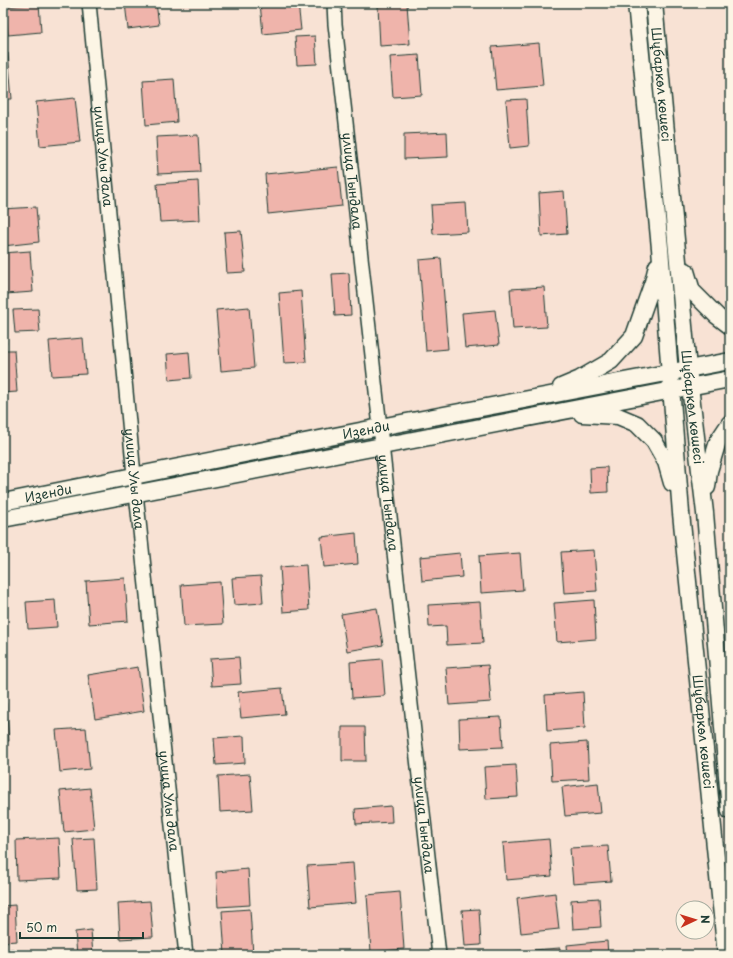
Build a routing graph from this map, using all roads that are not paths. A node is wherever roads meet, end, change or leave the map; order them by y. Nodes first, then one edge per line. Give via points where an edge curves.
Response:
1 (89, 3) edge
2 (334, 3) edge
3 (636, 3) edge
4 (654, 3) edge
5 (677, 244) junction
6 (660, 248) junction
7 (730, 326) edge
8 (730, 361) edge
9 (688, 369) junction
10 (670, 372) junction
11 (730, 379) edge
12 (690, 387) junction
13 (672, 390) junction
14 (534, 398) junction
15 (545, 414) junction
16 (730, 423) edge
17 (380, 427) junction
18 (382, 445) junction
19 (134, 475) junction
20 (136, 492) junction
21 (3, 502) edge
22 (681, 513) junction
23 (705, 513) junction
24 (3, 519) edge
25 (730, 812) edge
26 (186, 955) edge
27 (439, 955) edge
28 (726, 955) edge

1 - 19 street, улица Улы дала
2 - 17 street, улица Тындала
3 - 6 street, Шұбаркөл көшесі
4 - 5 street, Шұбаркөл көшесі
5 - 7 street via 692,291
5 - 9 street, Шұбаркөл көшесі
6 - 10 street, Шұбаркөл көшесі
6 - 14 street via 654,282 634,336 611,361 580,379
8 - 9 street, Изенди
9 - 10 street, Изенди
9 - 12 street, Шұбаркөл көшесі
10 - 13 street, Шұбаркөл көшесі
10 - 14 street, Изенди
11 - 12 street, Изенди
12 - 13 street, Изенди
12 - 23 street, Шұбаркөл көшесі
13 - 15 street, Изенди
13 - 22 street, Шұбаркөл көшесі
14 - 17 street, Изенди
15 - 18 street, Изенди
15 - 22 street via 593,413 618,416 637,424 654,441 666,462
16 - 23 street via 718,441 709,471
17 - 18 street, улица Тындала
17 - 19 street, Изенди
18 - 20 street, Изенди
18 - 27 street, улица Тындала
19 - 20 street, улица Улы дала
19 - 21 street, Изенди
20 - 24 street, Изенди
20 - 26 street, улица Улы дала
22 - 28 street, Шұбаркөл көшесі
23 - 25 street, Шұбаркөл көшесі

